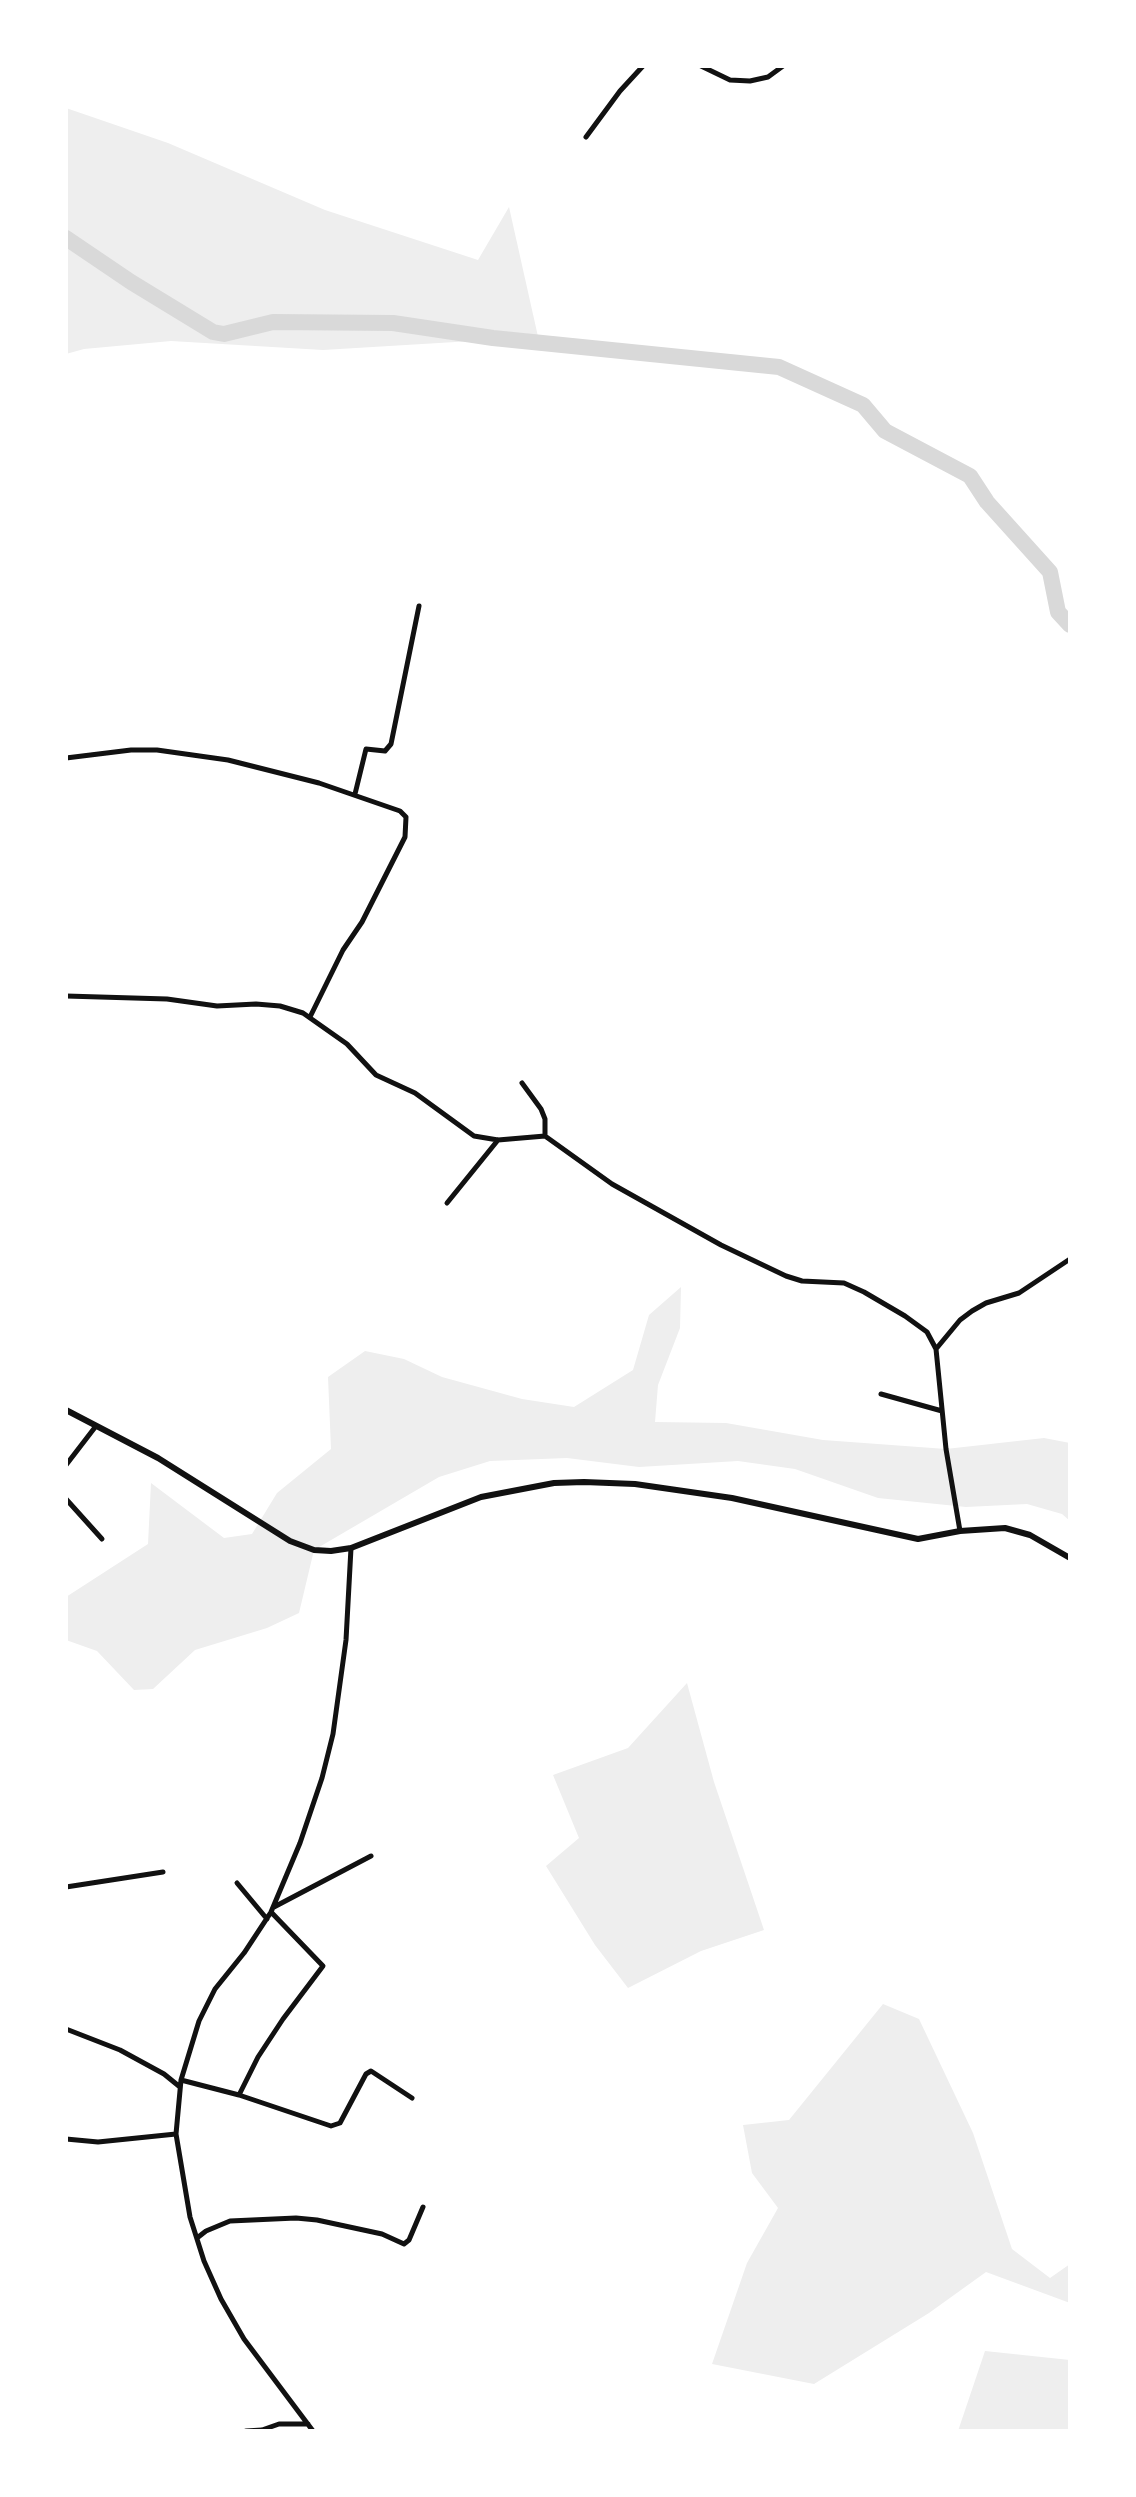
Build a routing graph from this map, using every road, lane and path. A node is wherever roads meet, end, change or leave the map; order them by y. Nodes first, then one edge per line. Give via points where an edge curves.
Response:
1 (643, 66) edge
2 (701, 66) edge
3 (783, 66) edge
4 (586, 137) dead end
5 (419, 606) dead end
6 (66, 758) edge
7 (355, 794) junction
8 (66, 996) edge
9 (310, 1017) junction
10 (522, 1083) dead end
11 (545, 1136) junction
12 (498, 1140) junction
13 (447, 1203) dead end
14 (1070, 1259) edge
15 (936, 1349) junction
16 (881, 1394) dead end
17 (66, 1410) edge
18 (942, 1411) junction
19 (96, 1426) junction
20 (66, 1465) edge
21 (66, 1499) edge
22 (960, 1531) junction
23 (102, 1539) dead end
24 (351, 1548) junction
25 (1070, 1558) edge
26 (371, 1856) dead end
27 (164, 1872) dead end
28 (237, 1883) dead end
29 (66, 1887) edge
30 (272, 1910) junction
31 (267, 1919) junction
32 (66, 2029) edge
33 (180, 2083) junction
34 (239, 2095) junction
35 (412, 2098) dead end
36 (176, 2134) junction
37 (66, 2139) edge
38 (423, 2207) dead end
39 (197, 2238) junction
40 (308, 2424) junction
41 (246, 2431) edge
42 (313, 2431) edge

1 - 4 street
2 - 3 street via 730,80 750,81
5 - 7 street via 391,744 386,751 366,748
6 - 7 street via 158,750 228,760
7 - 9 street via 400,811 406,817 405,837
8 - 9 street via 280,1006
9 - 12 street via 347,1044 376,1075 415,1093 474,1136
10 - 11 street via 541,1109
11 - 12 street
11 - 15 street via 612,1184 777,1272 802,1281 837,1281 864,1292 922,1328
12 - 13 street
14 - 15 street via 1019,1293 972,1311
15 - 18 street
16 - 18 street
17 - 19 street
18 - 22 street
19 - 20 street
19 - 24 street via 159,1458 290,1541 314,1550
21 - 23 street
22 - 24 street via 918,1539 732,1498 635,1484 584,1482 554,1483 481,1497
22 - 25 street via 1005,1528 1030,1535
24 - 30 street via 349,1611 333,1734 300,1843
26 - 30 street
27 - 29 street
28 - 31 street
30 - 31 street
30 - 34 street via 323,1966 258,2057
31 - 33 street via 207,2003
32 - 33 street via 120,2050
33 - 34 street
33 - 36 street
34 - 35 street via 331,2126 340,2122 371,2071
36 - 37 street via 98,2142
36 - 39 street
38 - 39 street via 404,2244 363,2230 296,2218 230,2221
39 - 40 street via 231,2319
40 - 41 street via 279,2424
40 - 42 street

